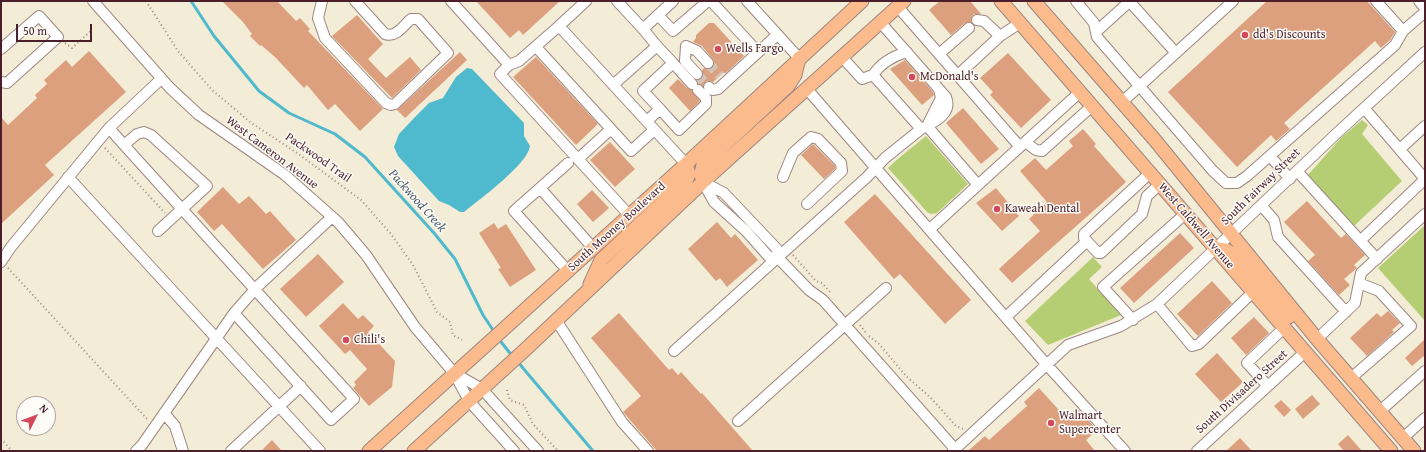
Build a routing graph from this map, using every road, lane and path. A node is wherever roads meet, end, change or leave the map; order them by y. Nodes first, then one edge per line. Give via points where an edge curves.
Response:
1 (93, 1) edge
2 (146, 1) edge
3 (322, 1) edge
4 (356, 1) edge
5 (451, 1) edge
6 (586, 1) edge
7 (617, 1) edge
8 (673, 1) edge
9 (708, 1) edge
10 (711, 1) edge
11 (748, 1) edge
12 (862, 1) edge
13 (1001, 1) edge
14 (1034, 1) edge
15 (1076, 1) edge
16 (1130, 1) edge
17 (1233, 1) edge
18 (1376, 1) edge
19 (1419, 1) edge
20 (901, 4) edge
21 (1425, 8) edge
22 (1425, 12) edge
23 (658, 15) junction
24 (977, 20) dead end
25 (881, 22) junction
26 (1020, 23) junction
27 (559, 26) junction
28 (969, 28) dead end
29 (642, 29) junction
30 (92, 30) dead end
31 (1097, 31) junction
32 (1403, 31) junction
33 (777, 35) junction
34 (1000, 36) junction
35 (58, 37) junction
36 (657, 46) junction
37 (536, 47) junction
38 (1, 49) edge
39 (758, 52) junction
40 (907, 52) junction
41 (1425, 52) edge
42 (1176, 53) junction
43 (939, 54) junction
44 (842, 57) junction
45 (799, 58) junction
46 (673, 63) junction
47 (509, 65) junction
48 (702, 68) joint
49 (873, 75) junction
50 (958, 75) junction
51 (162, 79) junction
52 (1, 82) edge
53 (717, 83) dead end
54 (613, 85) junction
55 (1140, 85) junction
56 (807, 89) junction
57 (1080, 92) junction
58 (1122, 102) junction
59 (1092, 106) junction
60 (1364, 108) junction
61 (660, 109) junction
62 (647, 121) junction
63 (1425, 126) edge
64 (109, 128) junction
65 (924, 128) junction
66 (611, 129) junction
67 (654, 130) junction
68 (1022, 144) junction
69 (124, 145) junction
70 (103, 146) dead end
71 (1400, 149) junction
72 (1270, 156) junction
73 (578, 159) junction
74 (568, 163) dead end
75 (686, 164) junction
76 (876, 169) junction
77 (1297, 171) junction
78 (1150, 173) junction
79 (68, 177) junction
80 (783, 177) dead end
81 (1290, 179) junction
82 (1425, 179) edge
83 (703, 182) junction
84 (1160, 184) junction
85 (978, 185) junction
86 (540, 188) junction
87 (807, 204) dead end
88 (1261, 206) junction
89 (182, 208) junction
90 (1185, 214) junction
91 (1425, 214) edge
92 (630, 216) junction
93 (332, 217) junction
94 (170, 219) junction
95 (930, 229) junction
96 (158, 231) dead end
97 (1232, 234) junction
98 (1361, 240) junction
99 (1087, 241) junction
100 (593, 248) junction
101 (1216, 249) junction
102 (778, 258) junction
103 (1377, 258) junction
104 (4, 265) edge
105 (568, 271) junction
106 (1359, 282) junction
107 (886, 288) dead end
108 (255, 289) junction
109 (585, 292) junction
110 (1253, 292) junction
111 (1157, 304) junction
112 (1346, 312) junction
113 (234, 313) junction
114 (1007, 316) junction
115 (556, 320) junction
116 (1133, 320) junction
117 (846, 326) junction
118 (1284, 328) junction
119 (216, 338) junction
120 (1318, 339) junction
121 (462, 340) dead end
122 (674, 351) dead end
123 (1305, 352) junction
124 (1338, 362) junction
125 (1047, 365) junction
126 (1425, 371) edge
127 (454, 373) junction
128 (1351, 378) junction
129 (301, 386) junction
130 (1268, 386) junction
131 (482, 389) junction
132 (507, 390) dead end
133 (469, 401) junction
134 (279, 406) junction
135 (1380, 411) junction
136 (164, 413) junction
137 (1425, 418) edge
138 (148, 421) dead end
139 (738, 421) dead end
140 (1403, 438) junction
141 (1, 439) edge
142 (954, 450) edge
143 (1390, 450) edge
144 (12, 451) edge
145 (136, 451) edge
146 (183, 451) edge
147 (231, 451) edge
148 (320, 451) edge
149 (369, 451) edge
150 (414, 451) edge
151 (514, 451) edge
152 (538, 451) edge
153 (558, 451) edge
154 (648, 451) edge
155 (1125, 451) edge
156 (1197, 451) edge
157 (1414, 451) edge

1 - 51 street, West Cameron Avenue
2 - 121 path, Packwood Trail via 178,51 212,90 250,122 361,200 391,234 413,265 437,312 450,322 453,335
3 - 4 street via 318,18 325,38 391,106 447,56 447,51 418,19 414,18 395,34 385,34
5 - 47 street
6 - 27 street
7 - 29 street
8 - 23 street
9 - 23 street via 673,31
10 - 39 street
11 - 33 street
12 - 45 main road, South Mooney Boulevard
13 - 26 main road, West Caldwell Avenue
14 - 58 main road, West Caldwell Avenue
15 - 31 street via 1094,23
16 - 31 street
16 - 42 street
17 - 42 street
18 - 32 street
19 - 21 street
20 - 25 main road, South Mooney Boulevard
20 - 43 street
22 - 32 street
23 - 29 street
24 - 34 street via 984,21
25 - 40 street
25 - 44 main road, South Mooney Boulevard
26 - 34 street
26 - 57 main road, West Caldwell Avenue
27 - 37 street
27 - 54 street
28 - 43 street
29 - 36 street
30 - 35 path via 72,48
31 - 55 street via 1098,37
32 - 72 street via 1395,45
33 - 39 street
33 - 45 street
34 - 50 street
35 - 38 street via 39,16
35 - 52 street via 7,83
36 - 46 street
36 - 54 street
37 - 47 street via 519,61
37 - 66 street
39 - 53 street
40 - 49 street via 889,59
40 - 65 street via 946,97 947,106 941,117
41 - 60 street, South Fairway Street
42 - 55 street
43 - 50 street
44 - 49 street via 862,79
44 - 56 main road, South Mooney Boulevard
45 - 75 main road, South Mooney Boulevard
45 - 83 main road via 795,75 788,86 703,165
46 - 61 street via 643,90
46 - 61 street via 706,98 706,104 679,130
47 - 73 street via 500,74
48 - 48 street via 697,50 686,46 685,61
49 - 65 street
50 - 68 street via 961,82
51 - 64 street
51 - 93 street, West Cameron Avenue via 199,114 285,175
54 - 62 street
55 - 58 street
55 - 72 street via 1226,183 1237,183 1242,180
56 - 76 street
56 - 83 main road, South Mooney Boulevard
57 - 59 main road, West Caldwell Avenue
57 - 68 street
58 - 97 main road, West Caldwell Avenue
59 - 68 street via 1042,151
59 - 78 main road, West Caldwell Avenue
60 - 71 street
60 - 77 street, South Fairway Street
61 - 62 street
62 - 67 street
63 - 71 street
64 - 69 street
64 - 79 street
65 - 76 street
65 - 85 street
66 - 67 street via 631,151
66 - 73 street
67 - 75 street
68 - 85 street
69 - 89 street
69 - 89 street via 137,134 144,132 207,186
70 - 94 path
71 - 82 street
72 - 81 street
73 - 92 street
74 - 86 street
75 - 92 main road, South Mooney Boulevard
75 - 109 main road via 689,174 686,181 602,260
76 - 95 street
76 - 102 street
77 - 81 street, South Fairway Street
77 - 98 street
78 - 84 main road, West Caldwell Avenue
78 - 99 street via 1084,234
79 - 104 street via 11,247
79 - 119 street
80 - 87 street via 793,153 811,137 818,138 841,163 842,171
81 - 88 street, South Fairway Street
82 - 98 street
83 - 102 street via 724,192 777,249
83 - 109 main road, South Mooney Boulevard
84 - 90 main road, West Caldwell Avenue
84 - 99 street via 1146,196 1142,214 1101,253
85 - 95 street
86 - 100 street
86 - 105 street via 514,211
88 - 97 street, South Fairway Street
88 - 112 street via 1274,220 1278,237
89 - 94 street
89 - 108 street
90 - 101 main road, West Caldwell Avenue
90 - 116 street via 1103,287
91 - 103 street
92 - 100 main road, South Mooney Boulevard
93 - 108 street
93 - 127 street, West Cameron Avenue via 363,252 415,327
94 - 96 street
95 - 114 street
97 - 101 street, South Fairway Street
97 - 120 main road, West Caldwell Avenue
98 - 103 street
99 - 114 street
100 - 105 main road, South Mooney Boulevard
101 - 110 main road, West Caldwell Avenue
101 - 111 street, South Fairway Street
101 - 124 main road via 1226,250 1235,256 1326,359
102 - 117 street via 809,290 823,300
102 - 122 street
103 - 106 street via 1361,273
104 - 138 path
105 - 127 main road, South Mooney Boulevard
106 - 112 street via 1355,303
106 - 128 street via 1379,291 1411,326
107 - 117 street
108 - 113 street
108 - 129 street via 354,399 331,420
109 - 115 main road, South Mooney Boulevard
110 - 111 street via 1199,344 1192,346
110 - 118 main road, West Caldwell Avenue
111 - 116 street, South Fairway Street
112 - 120 street
113 - 119 street
113 - 129 street
114 - 125 street
115 - 131 main road, South Mooney Boulevard
115 - 154 street via 614,412
116 - 125 street, South Fairway Street via 1068,345
117 - 139 street
117 - 142 street
118 - 123 main road, West Caldwell Avenue
118 - 130 street via 1247,363
119 - 134 street
119 - 136 street
120 - 124 main road, West Caldwell Avenue
123 - 130 street, South Divisadero Street
123 - 143 main road, West Caldwell Avenue
124 - 128 main road, West Caldwell Avenue
125 - 142 street, South Fairway Street
125 - 155 street
126 - 135 street
127 - 131 street, West Cameron Avenue
127 - 133 street, West Cameron Avenue
127 - 149 main road, South Mooney Boulevard
128 - 135 main road, West Caldwell Avenue
129 - 134 street
130 - 156 street, South Divisadero Street
131 - 133 main road, South Mooney Boulevard
131 - 152 street, West Cameron Avenue
132 - 153 path via 510,400 524,405 534,424
133 - 150 main road, South Mooney Boulevard
133 - 151 street, West Cameron Avenue
134 - 147 street
134 - 148 street
135 - 140 main road, West Caldwell Avenue
136 - 145 street
136 - 146 street via 175,426
137 - 140 street
140 - 157 main road, West Caldwell Avenue
141 - 144 path

